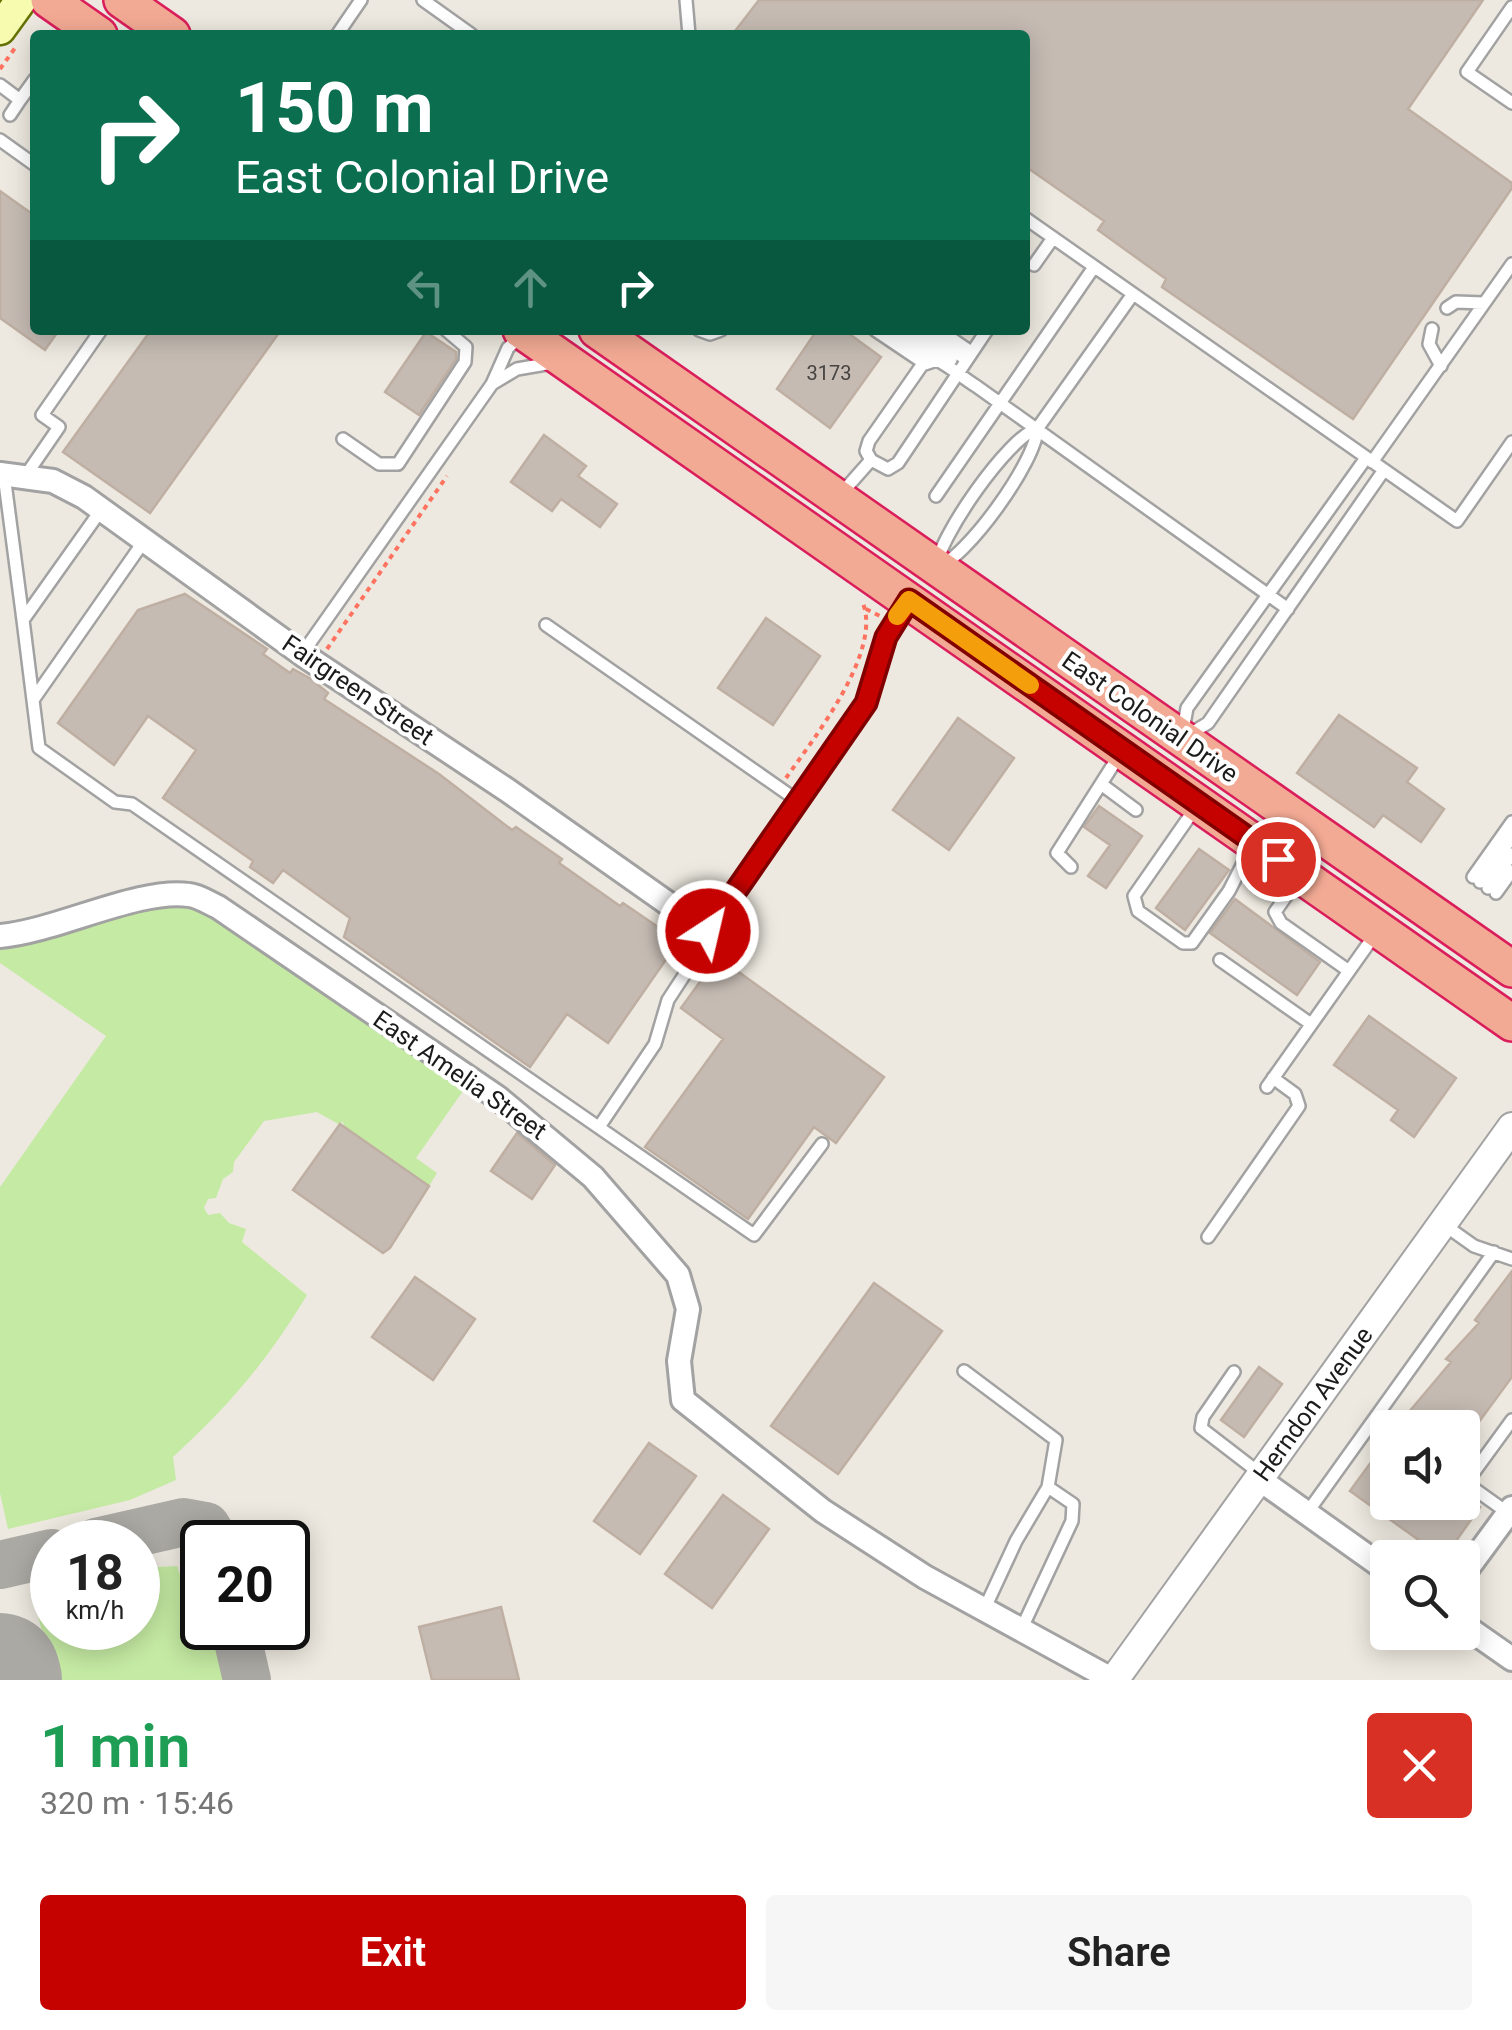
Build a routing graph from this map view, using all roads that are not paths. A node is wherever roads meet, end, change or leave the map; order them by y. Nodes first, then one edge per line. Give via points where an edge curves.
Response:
1 (21, 0) edge
2 (122, 0) edge
3 (361, 0) edge
4 (423, 0) edge
5 (686, 0) edge
6 (1512, 7) edge
7 (0, 29) edge
8 (165, 30) edge
9 (340, 30) edge
10 (465, 30) edge
11 (689, 30) edge
12 (0, 85) edge
13 (30, 87) edge
14 (20, 100) junction
15 (1512, 103) edge
16 (10, 115) dead end
17 (0, 140) edge
18 (30, 162) edge
19 (1030, 222) edge
20 (1053, 238) junction
21 (1512, 264) edge
22 (1034, 265) dead end
23 (1094, 267) junction
24 (1133, 294) junction
25 (1484, 303) junction
26 (1447, 308) dead end
27 (1432, 330) dead end
28 (98, 335) edge
29 (452, 335) edge
30 (519, 335) edge
31 (529, 335) edge
32 (568, 335) edge
33 (604, 335) edge
34 (884, 335) edge
35 (897, 335) edge
36 (916, 335) edge
37 (930, 335) edge
38 (943, 335) edge
39 (983, 335) edge
40 (928, 361) junction
41 (965, 364) junction
42 (572, 365) junction
43 (1441, 366) junction
44 (492, 384) junction
45 (680, 387) junction
46 (1000, 404) junction
47 (1037, 429) junction
48 (342, 439) dead end
49 (1512, 442) edge
50 (870, 460) junction
51 (1374, 463) junction
52 (10, 474) edge
53 (936, 496) dead end
54 (838, 499) junction
55 (101, 510) junction
56 (144, 541) junction
57 (936, 568) junction
58 (1272, 594) junction
59 (909, 600) junction
60 (1288, 609) junction
61 (23, 620) junction
62 (546, 625) dead end
63 (309, 659) junction
64 (33, 700) junction
65 (1182, 739) junction
66 (1122, 750) junction
67 (1101, 784) junction
68 (798, 801) junction
69 (1199, 803) junction
70 (1136, 810) dead end
71 (1512, 822) edge
72 (1512, 837) edge
73 (1255, 842) junction
74 (1512, 854) edge
75 (1071, 867) dead end
76 (1512, 871) edge
77 (1301, 875) junction
78 (1485, 885) junction
79 (1378, 929) junction
80 (710, 933) junction
81 (0, 936) edge
82 (1220, 960) dead end
83 (1512, 969) edge
84 (1349, 971) junction
85 (1512, 1023) edge
86 (1311, 1024) junction
87 (599, 1128) junction
88 (1512, 1128) edge
89 (822, 1144) dead end
90 (1442, 1224) junction
91 (1208, 1237) dead end
92 (1494, 1252) junction
93 (1512, 1259) edge
94 (964, 1372) dead end
95 (1234, 1372) dead end
96 (1512, 1420) edge
97 (1260, 1477) junction
98 (1048, 1488) junction
99 (1510, 1510) edge
100 (1307, 1513) junction
101 (1480, 1551) edge
102 (1370, 1557) edge
103 (984, 1610) junction
104 (1020, 1630) junction
105 (1480, 1637) edge
106 (1512, 1659) edge
107 (1113, 1680) edge

1 - 7 main road
2 - 8 highway
3 - 9 lane
4 - 10 lane
5 - 11 lane
6 - 15 lane via 1467,72
12 - 14 lane
13 - 14 lane
14 - 16 lane
17 - 18 lane
19 - 20 lane
20 - 22 lane
20 - 23 lane
21 - 25 lane
23 - 24 lane
23 - 46 lane
24 - 47 lane
24 - 51 lane
25 - 26 lane
25 - 43 lane
27 - 43 lane via 1429,344
28 - 52 lane via 42,415 59,427
29 - 48 lane via 466,347 465,362 398,464 379,464
30 - 44 lane
31 - 42 highway, East Colonial Drive
32 - 45 highway via 648,387
33 - 45 highway, East Colonial Drive
34 - 40 lane
35 - 40 lane
36 - 41 lane
37 - 41 lane
38 - 41 lane
39 - 41 lane
40 - 41 lane
40 - 50 lane via 870,441
41 - 46 lane
41 - 50 lane via 898,463 888,469
42 - 44 lane via 530,364
42 - 59 highway, East Colonial Drive
43 - 51 lane
44 - 63 lane
45 - 54 highway, East Colonial Drive
46 - 47 lane
46 - 53 lane
47 - 57 lane via 1032,454 963,552
47 - 57 lane via 1015,440 940,546
47 - 58 lane
49 - 51 lane via 1457,520
50 - 54 lane
51 - 58 lane
51 - 60 lane
52 - 55 street, Fairgreen Street via 53,480
52 - 61 lane
54 - 57 highway, East Colonial Drive
55 - 56 street, Fairgreen Street
55 - 61 lane
56 - 63 street, Fairgreen Street
56 - 64 lane
57 - 59 street
57 - 65 highway, East Colonial Drive
58 - 60 lane
58 - 65 lane via 1186,708
59 - 66 highway, East Colonial Drive
59 - 68 lane via 886,637 866,703
60 - 65 lane via 1208,724
61 - 64 lane
62 - 68 lane
63 - 80 street, Fairgreen Street
64 - 87 lane via 39,748 115,802 132,804
65 - 83 highway, East Colonial Drive
66 - 67 lane
66 - 69 highway, East Colonial Drive
67 - 70 lane
67 - 75 lane via 1057,853
68 - 80 lane
69 - 73 highway, East Colonial Drive
69 - 73 lane via 1134,896 1138,911 1182,943 1192,943
71 - 78 lane
72 - 78 lane
73 - 77 highway, East Colonial Drive
74 - 78 lane
76 - 78 lane
77 - 79 highway, East Colonial Drive
77 - 84 lane via 1275,912
79 - 84 lane
79 - 85 highway, East Colonial Drive
80 - 87 lane via 668,1000 655,1044
81 - 103 street, East Amelia Street via 166,894 194,895 498,1097 593,1177 678,1275 688,1310 679,1361 683,1400 823,1511
82 - 86 lane
84 - 86 lane
86 - 91 lane via 1270,1082 1295,1094 1298,1106
87 - 89 lane via 754,1235
88 - 90 street, Herndon Avenue
90 - 92 lane
90 - 97 street, Herndon Avenue
92 - 93 lane
92 - 100 lane
94 - 98 lane via 1056,1440
95 - 97 lane via 1201,1428
96 - 99 lane via 1466,1483
97 - 100 street
97 - 107 street, Herndon Avenue
98 - 103 lane
98 - 104 lane via 1073,1504 1072,1521
99 - 101 street
100 - 102 street
103 - 104 street, East Amelia Street
104 - 107 street, East Amelia Street
105 - 106 street

